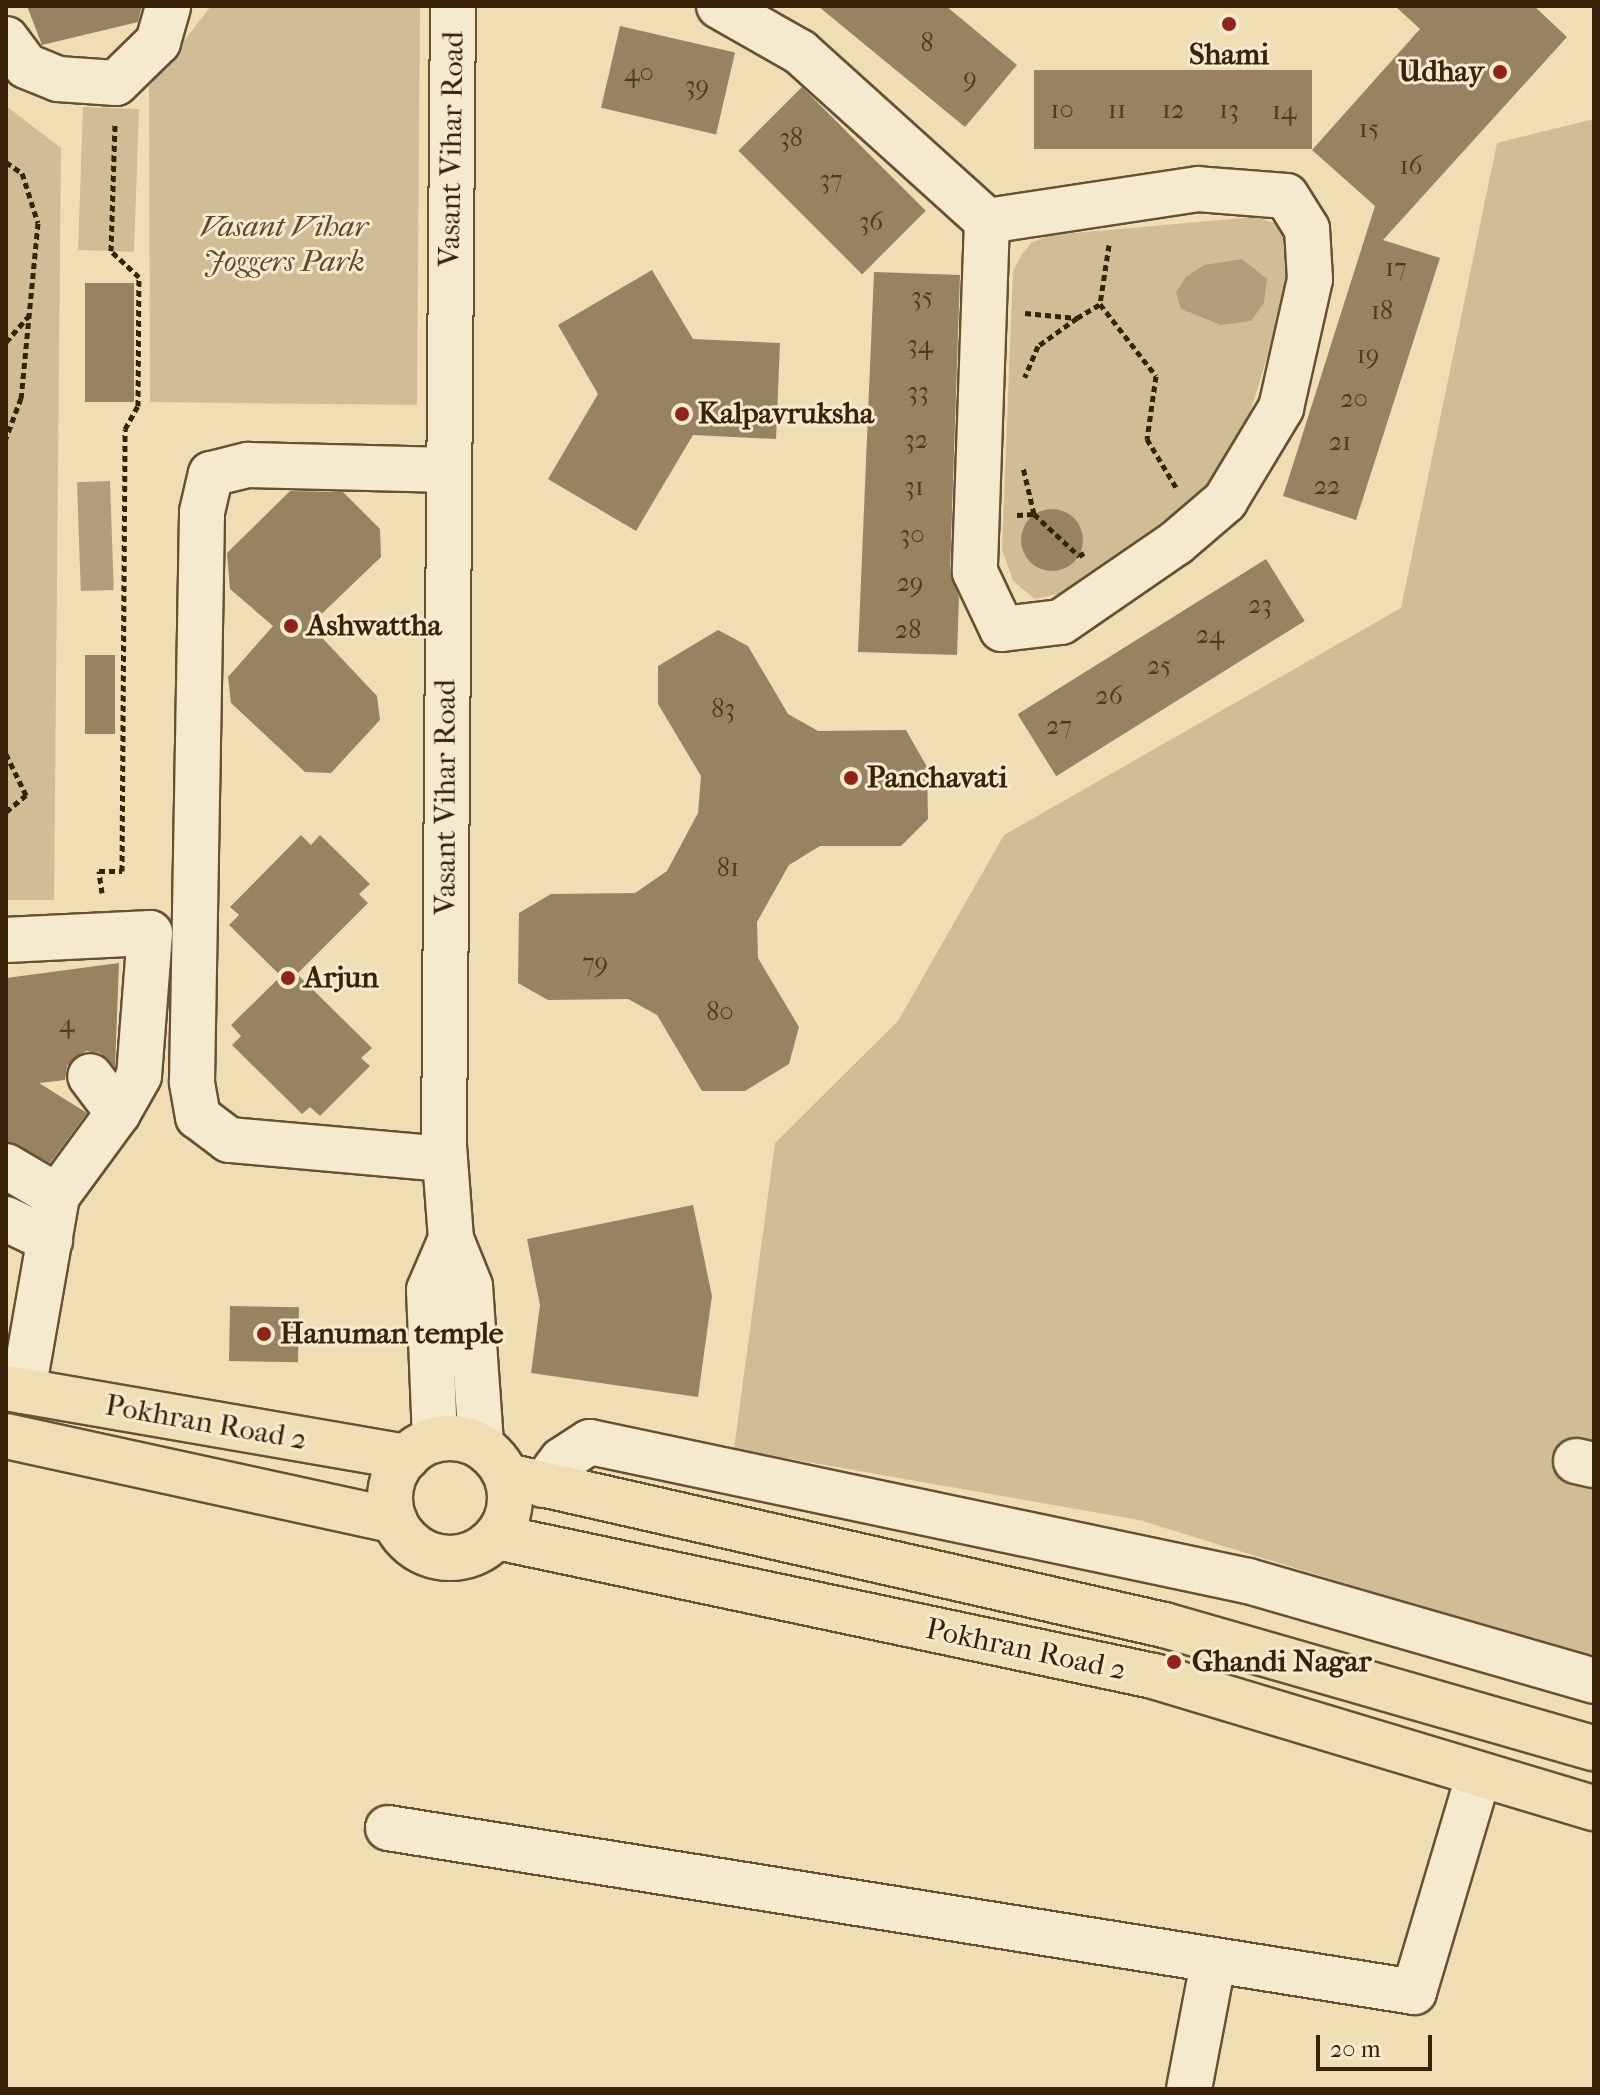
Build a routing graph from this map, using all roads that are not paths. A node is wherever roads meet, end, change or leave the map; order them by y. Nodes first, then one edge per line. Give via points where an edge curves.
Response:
1 (168, 6) edge
2 (453, 6) edge
3 (719, 6) edge
4 (6, 39) edge
5 (987, 221) junction
6 (449, 470) junction
7 (6, 940) edge
8 (90, 1076) dead end
9 (118, 1113) junction
10 (444, 1159) junction
11 (6, 1166) edge
12 (57, 1196) junction
13 (6, 1219) edge
14 (451, 1239) junction
15 (50, 1240) junction
16 (14, 1389) edge
17 (6, 1436) edge
18 (421, 1448) junction
19 (510, 1469) junction
20 (395, 1521) junction
21 (497, 1537) junction
22 (1594, 1681) edge
23 (1366, 1686) junction
24 (1353, 1734) junction
25 (1594, 1748) edge
26 (1479, 1774) junction
27 (1594, 1808) edge
28 (388, 1828) dead end
29 (1213, 1963) junction
30 (1189, 2089) edge

1 - 4 street via 158,42 116,83 26,66
2 - 6 street, Vasant Vihar Road
3 - 5 street via 800,52
5 - 5 street via 975,572 1002,629 1061,622 1192,504 1225,501 1281,408 1310,279 1307,229 1286,196 1198,189
6 - 10 street, Vasant Vihar Road
6 - 10 street via 248,465 211,474 202,512 192,1082 198,1117 229,1140
7 - 9 street via 150,933 139,1076
8 - 9 street
9 - 12 street
10 - 14 street, Vasant Vihar Road
11 - 12 street
12 - 15 street
13 - 15 street
14 - 18 street, Vasant Vihar Road via 429,1290
14 - 19 street via 470,1286
15 - 16 street
16 - 18 main road, Pokhran Road 2
17 - 20 main road, Pokhran Road 2
18 - 19 main road via 458,1438
18 - 20 main road via 390,1489
19 - 21 main road via 511,1507
19 - 22 street via 562,1460 590,1442 1248,1581
19 - 23 main road, Pokhran Road 2 via 1164,1625
20 - 21 main road via 419,1550 440,1558 465,1557
21 - 24 main road, Pokhran Road 2 via 1153,1676
23 - 24 main road
23 - 25 main road, Pokhran Road 2
24 - 26 main road, Pokhran Road 2
26 - 27 main road, Pokhran Road 2
26 - 29 street via 1414,1992
28 - 29 street
29 - 30 street

